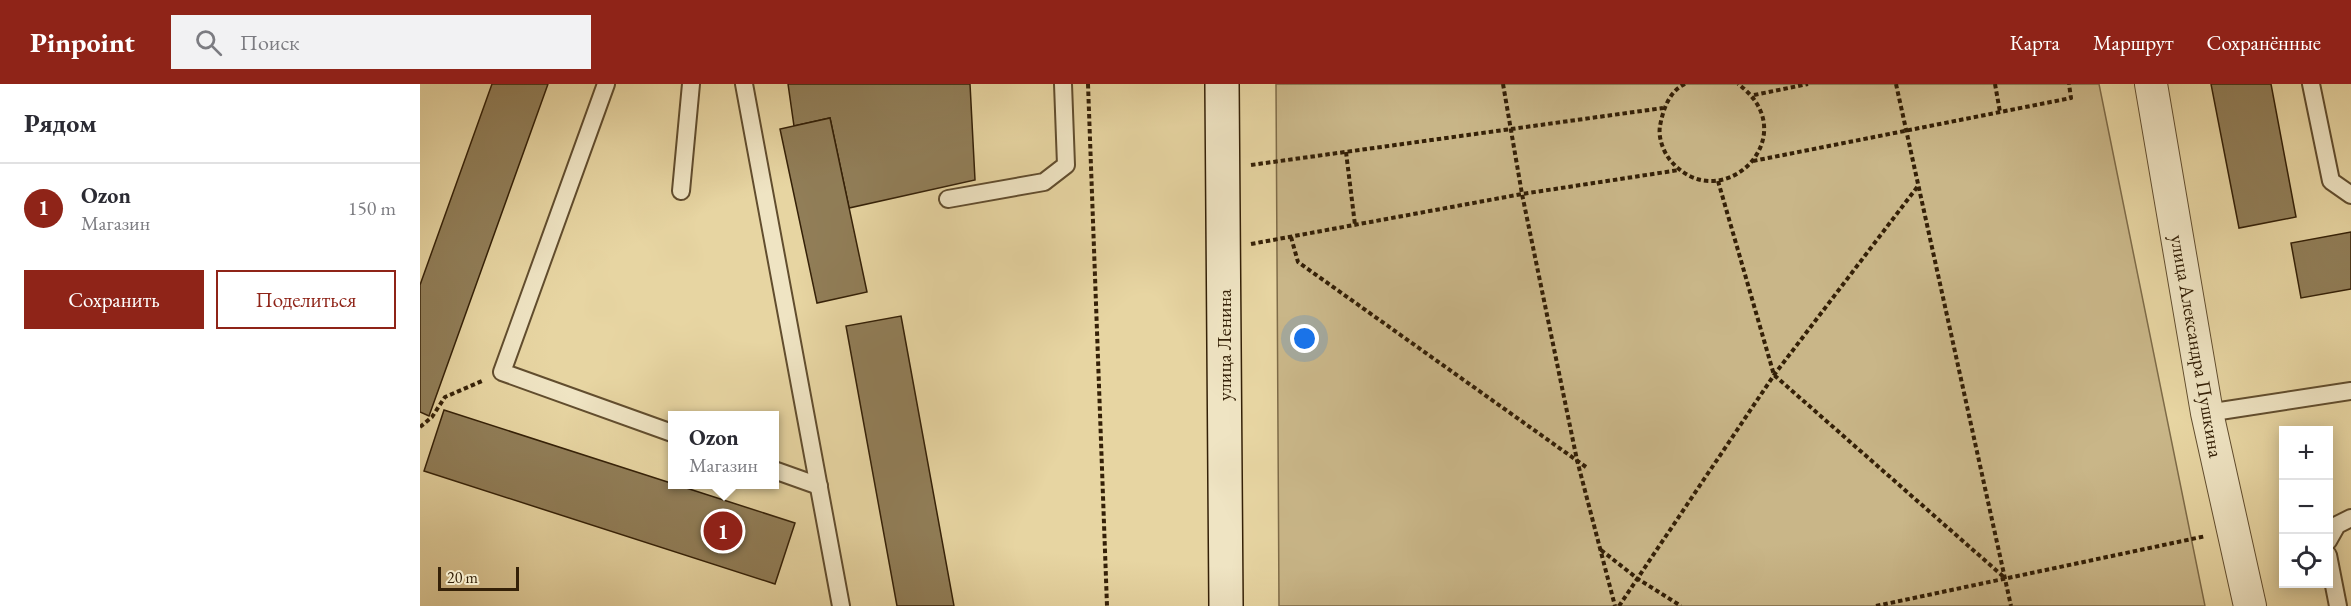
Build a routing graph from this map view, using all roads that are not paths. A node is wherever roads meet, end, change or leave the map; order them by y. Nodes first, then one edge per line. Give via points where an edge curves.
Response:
1 (606, 84) edge
2 (691, 84) edge
3 (744, 84) edge
4 (1063, 84) edge
5 (1222, 84) edge
6 (2151, 84) edge
7 (2312, 84) edge
8 (681, 191) dead end
9 (2351, 195) edge
10 (948, 199) dead end
11 (2351, 392) edge
12 (2207, 413) junction
13 (668, 432) edge
14 (779, 472) edge
15 (819, 486) junction
16 (2351, 518) edge
17 (2332, 534) edge
18 (2333, 580) edge
19 (841, 606) edge
20 (1226, 606) edge
21 (2250, 606) edge
22 (2338, 606) edge

1 - 13 lane via 502,372
2 - 8 lane
3 - 15 lane
4 - 10 lane via 1066,165 1044,182
5 - 20 street, улица Ленина
6 - 12 street, улица Александра Пушкина
7 - 9 lane via 2331,181
11 - 12 lane
12 - 21 street, улица Александра Пушкина
14 - 15 lane
15 - 19 lane
16 - 17 lane via 2337,525
18 - 22 lane

